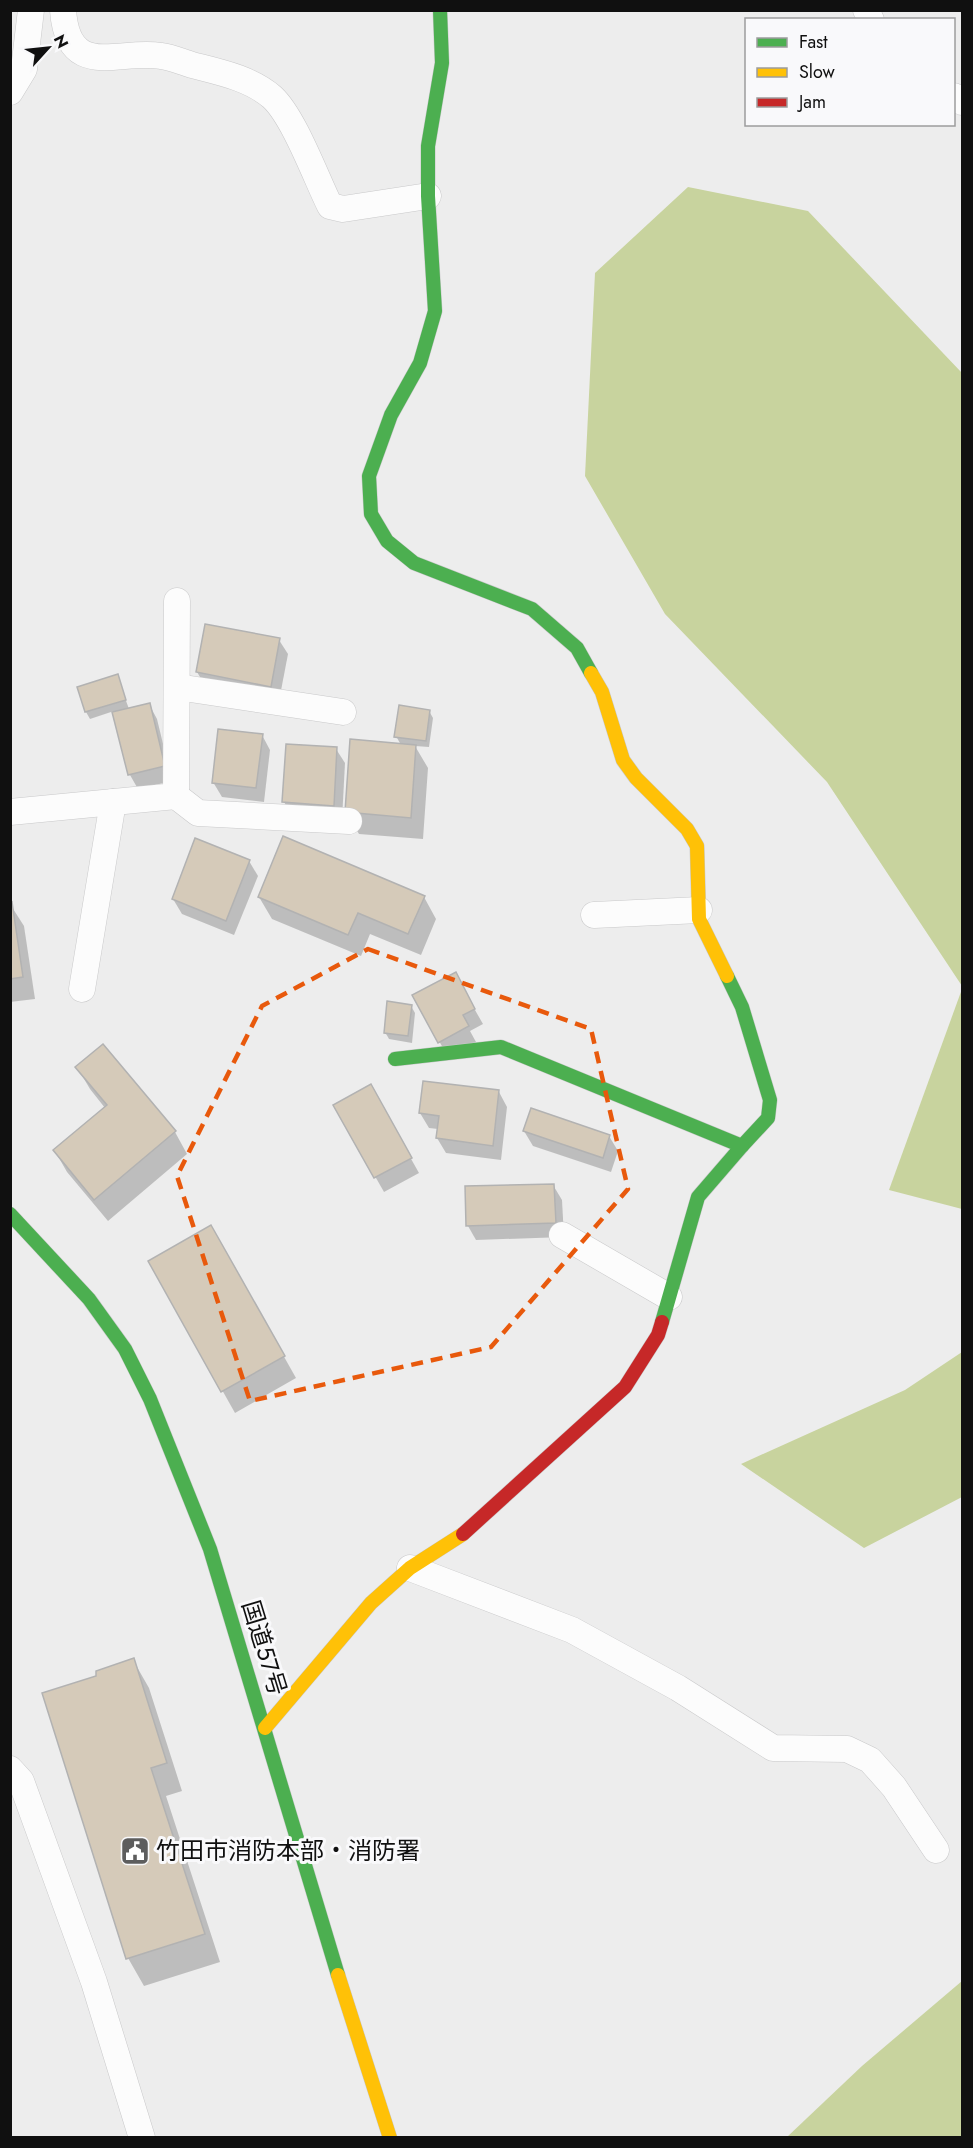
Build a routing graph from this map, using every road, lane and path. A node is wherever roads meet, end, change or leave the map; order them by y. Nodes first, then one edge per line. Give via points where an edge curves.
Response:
1 (31, 10) edge
2 (63, 10) edge
3 (440, 10) edge
4 (10, 92) edge
5 (428, 196) junction
6 (177, 601) dead end
7 (177, 687) junction
8 (343, 711) dead end
9 (176, 796) junction
10 (113, 802) junction
11 (10, 812) edge
12 (349, 821) dead end
13 (699, 910) junction
14 (594, 915) dead end
15 (82, 989) dead end
16 (395, 1059) dead end
17 (742, 1146) junction
18 (10, 1215) edge
19 (562, 1235) dead end
20 (669, 1297) junction
21 (410, 1568) junction
22 (265, 1728) junction
23 (10, 1769) edge
24 (936, 1850) dead end
25 (142, 2138) edge
26 (390, 2138) edge

1 - 4 street via 24,69
2 - 5 street via 64,25 75,48 97,59 160,56 240,79 272,97 290,122 330,206 343,209
3 - 5 main road via 442,63 428,146
5 - 13 main road via 435,311 420,363 391,415 369,476 371,514 387,541 414,564 532,609 577,648 602,692 623,760 687,829 697,846
6 - 7 street
7 - 8 street
7 - 9 street
9 - 10 street
9 - 12 street via 198,813
10 - 11 street
10 - 15 street
13 - 14 street
13 - 17 main road via 699,919 742,1007 770,1100 768,1118
16 - 17 main road via 501,1047
17 - 20 main road via 698,1197
18 - 22 main road, 国道57号 via 89,1299 125,1349 150,1399 210,1549
19 - 20 street
20 - 21 main road via 658,1335 625,1387 460,1537
21 - 22 main road via 371,1603
21 - 24 street via 572,1630 678,1688 773,1748 847,1749 870,1760 894,1787
22 - 26 main road, 国道57号
23 - 25 street via 21,1781 94,1982

